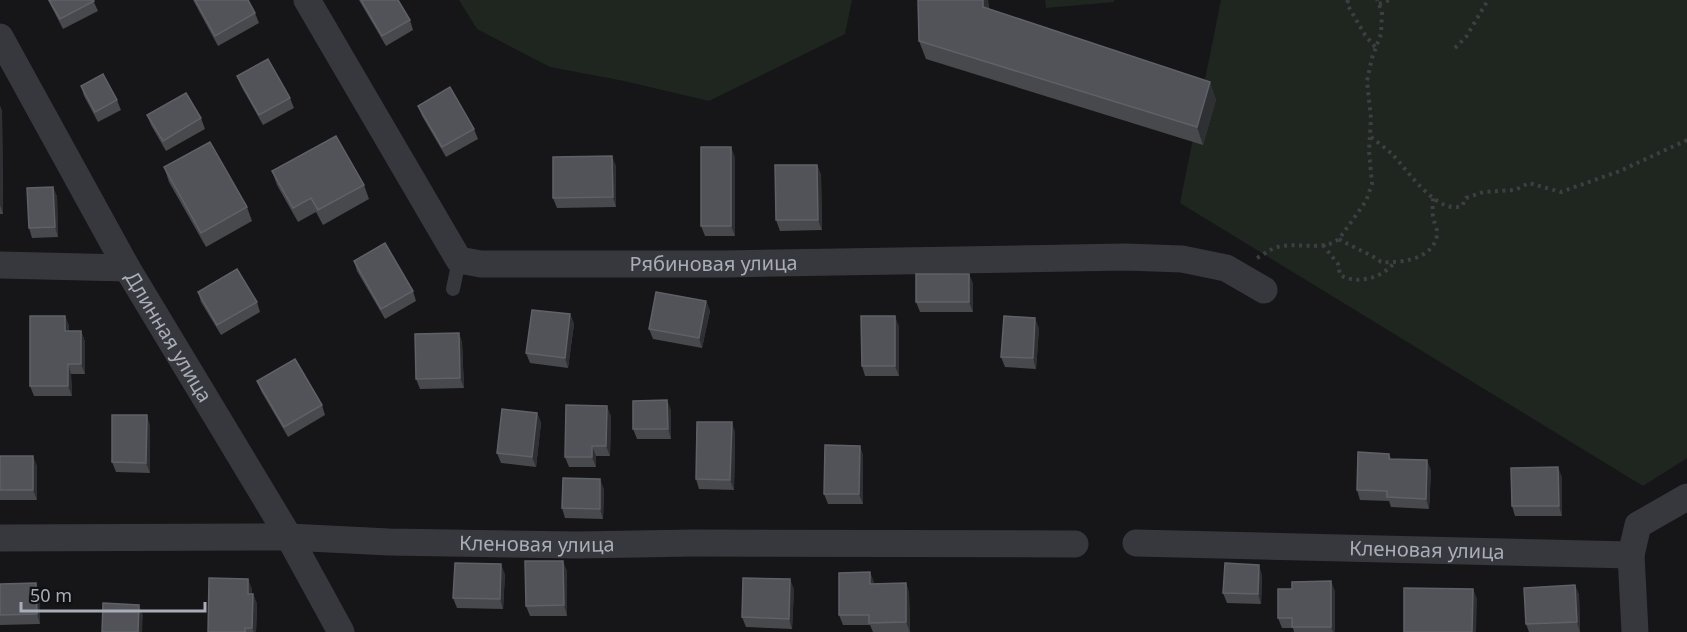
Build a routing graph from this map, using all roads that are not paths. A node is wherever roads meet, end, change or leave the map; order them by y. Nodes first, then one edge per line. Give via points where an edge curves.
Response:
1 (307, 0) edge
2 (0, 37) edge
3 (459, 260) junction
4 (0, 265) edge
5 (127, 268) junction
6 (453, 289) dead end
7 (1264, 290) dead end
8 (1687, 497) edge
9 (289, 537) junction
10 (0, 538) edge
11 (1136, 543) dead end
12 (1075, 544) dead end
13 (1631, 555) junction
14 (341, 632) edge
15 (1635, 632) edge

1 - 3 street
2 - 5 street, Длинная улица
3 - 6 lane
3 - 7 street, Рябиновая улица via 481,264 613,264 1182,259 1226,268
4 - 5 street
5 - 9 street, Длинная улица
8 - 13 street via 1638,525
9 - 10 street, Кленовая улица
9 - 12 street, Кленовая улица via 578,546
9 - 14 street, Длинная улица
11 - 13 street, Кленовая улица
13 - 15 street

